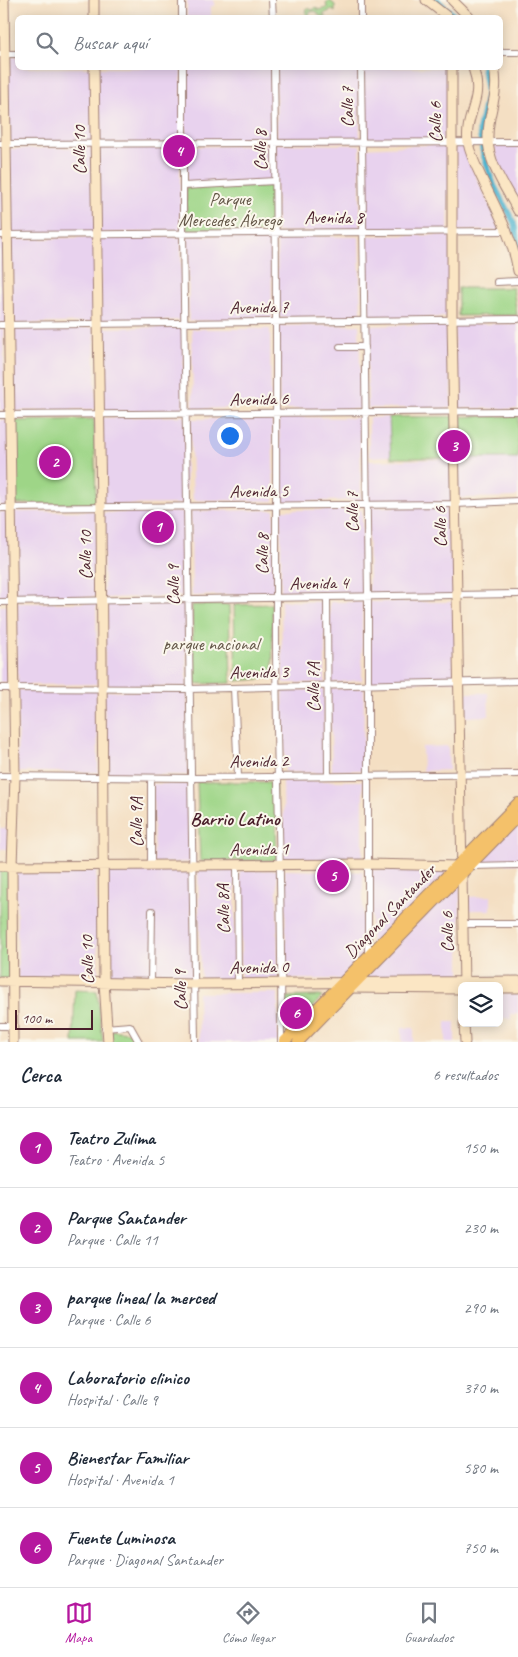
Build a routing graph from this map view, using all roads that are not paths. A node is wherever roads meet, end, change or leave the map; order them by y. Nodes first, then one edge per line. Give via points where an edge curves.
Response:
1 (4, 0) edge
2 (94, 0) edge
3 (182, 0) edge
4 (272, 0) edge
5 (361, 0) edge
6 (426, 0) edge
7 (452, 0) edge
8 (94, 15) edge
9 (182, 15) edge
10 (273, 15) edge
11 (361, 15) edge
12 (445, 15) edge
13 (467, 15) edge
14 (503, 52) edge
15 (518, 52) edge
16 (2, 54) edge
17 (15, 54) edge
18 (94, 70) edge
19 (183, 70) edge
20 (274, 70) edge
21 (361, 70) edge
22 (452, 70) edge
23 (473, 70) edge
24 (494, 70) edge
25 (452, 142) junction
26 (471, 142) junction
27 (485, 142) junction
28 (518, 142) edge
29 (362, 143) junction
30 (3, 144) edge
31 (95, 144) junction
32 (275, 144) junction
33 (184, 145) junction
34 (275, 182) junction
35 (184, 186) junction
36 (518, 210) edge
37 (513, 231) edge
38 (452, 232) junction
39 (183, 233) junction
40 (363, 233) junction
41 (96, 234) junction
42 (275, 234) junction
43 (4, 235) edge
44 (518, 271) edge
45 (497, 282) dead end
46 (518, 282) edge
47 (518, 319) edge
48 (452, 320) junction
49 (364, 321) junction
50 (275, 322) junction
51 (185, 323) junction
52 (4, 325) edge
53 (98, 325) junction
54 (364, 346) junction
55 (340, 347) dead end
56 (454, 410) junction
57 (518, 411) edge
58 (276, 413) junction
59 (365, 413) junction
60 (187, 415) junction
61 (0, 416) edge
62 (11, 416) junction
63 (100, 416) junction
64 (518, 501) edge
65 (366, 504) junction
66 (456, 504) junction
67 (277, 505) junction
68 (101, 507) junction
69 (187, 507) junction
70 (0, 508) edge
71 (11, 508) junction
72 (518, 594) edge
73 (457, 595) junction
74 (327, 598) junction
75 (368, 598) junction
76 (276, 599) junction
77 (101, 600) junction
78 (189, 600) junction
79 (0, 602) edge
80 (13, 602) junction
81 (518, 682) edge
82 (459, 683) junction
83 (368, 685) junction
84 (328, 686) junction
85 (277, 687) junction
86 (0, 688) edge
87 (14, 688) junction
88 (103, 688) junction
89 (234, 688) junction
90 (190, 689) junction
91 (518, 774) edge
92 (328, 775) junction
93 (368, 775) junction
94 (461, 775) junction
95 (0, 776) edge
96 (15, 776) junction
97 (238, 776) junction
98 (279, 776) junction
99 (102, 777) junction
100 (151, 778) junction
101 (192, 778) junction
102 (518, 802) edge
103 (518, 816) edge
104 (368, 864) junction
105 (282, 865) junction
106 (518, 865) edge
107 (0, 866) edge
108 (12, 866) junction
109 (103, 866) junction
110 (151, 866) junction
111 (194, 866) junction
112 (237, 866) junction
113 (463, 866) junction
114 (152, 911) dead end
115 (463, 924) junction
116 (518, 924) edge
117 (368, 957) junction
118 (518, 980) edge
119 (0, 981) edge
120 (463, 982) edge
121 (496, 982) edge
122 (151, 983) junction
123 (238, 983) junction
124 (13, 984) junction
125 (104, 985) junction
126 (282, 985) junction
127 (347, 985) junction
128 (458, 985) edge
129 (0, 986) edge
130 (194, 987) junction
131 (503, 988) edge
132 (518, 988) edge
133 (0, 1026) edge
134 (13, 1026) junction
135 (464, 1027) edge
136 (105, 1028) junction
137 (13, 1042) edge
138 (108, 1042) edge
139 (139, 1042) edge
140 (195, 1042) edge
141 (283, 1042) edge
142 (298, 1042) edge
143 (465, 1042) edge

1 - 16 street
2 - 8 street
3 - 9 street
4 - 10 street
5 - 11 street
6 - 12 street
7 - 13 street
14 - 15 street
16 - 17 street
16 - 30 street
18 - 31 street, Calle 10
19 - 33 street, Calle 9
20 - 32 street, Calle 8
21 - 29 street, Calle 7
22 - 25 street, Calle 6
23 - 26 street via 477,94 468,125
24 - 27 street via 496,92
25 - 26 street
25 - 29 street
25 - 38 street, Calle 6
26 - 27 street
26 - 37 street via 476,166
27 - 28 street
27 - 36 street
29 - 32 street
29 - 40 street, Calle 7
30 - 31 street
30 - 43 street
31 - 33 street
31 - 41 street, Calle 10
32 - 33 street
32 - 34 street, Calle 8
33 - 35 street, Calle 9
34 - 35 street
34 - 42 street, Calle 8
35 - 39 street, Calle 9
37 - 38 street, Avenida 8
37 - 44 street
38 - 40 street, Avenida 8
38 - 48 street, Calle 6
39 - 41 street, Avenida 8
39 - 42 street, Avenida 8
39 - 51 street, Calle 9
40 - 42 street, Avenida 8
40 - 49 street, Calle 7
41 - 43 street, Avenida 8
41 - 53 street, Calle 10
42 - 50 street, Calle 8
43 - 52 street
45 - 46 street
47 - 48 street, Avenida 7
48 - 49 street, Avenida 7
48 - 56 street, Calle 6
49 - 50 street, Avenida 7
49 - 54 street, Calle 7
50 - 51 street, Avenida 7
50 - 58 street, Calle 8
51 - 53 street, Avenida 7
51 - 60 street, Calle 9
52 - 53 street, Avenida 7
52 - 62 street
53 - 63 street, Calle 10
54 - 55 street
54 - 59 street, Calle 7
56 - 57 street, Avenida 6
56 - 59 street, Avenida 6
56 - 66 street, Calle 6
58 - 59 street, Avenida 6
58 - 60 street, Avenida 6
58 - 67 street, Calle 8
59 - 65 street, Calle 7
60 - 63 street, Avenida 6
60 - 69 street, Calle 9
61 - 62 street, Avenida 6
62 - 63 street, Avenida 6
62 - 71 street
63 - 68 street, Calle 10
64 - 66 street, Avenida 5
65 - 66 street, Avenida 5
65 - 67 street, Avenida 5
65 - 75 street, Calle 7
66 - 73 street, Calle 6
67 - 69 street, Avenida 5
67 - 76 street, Calle 8
68 - 69 street, Avenida 5
68 - 71 street, Avenida 5
68 - 77 street, Calle 10
69 - 78 street, Calle 9
70 - 71 street, Avenida 5
71 - 80 street
72 - 73 street, Avenida 4
73 - 75 street, Avenida 4
73 - 82 street, Calle 6
74 - 75 street, Avenida 4
74 - 76 street, Avenida 4
74 - 84 street, Calle 7A
75 - 83 street, Calle 7
76 - 78 street, Avenida 4
76 - 85 street, Calle 8
77 - 78 street, Avenida 4
77 - 80 street, Avenida 4
77 - 88 street, Calle 10
78 - 90 street, Calle 9
79 - 80 street, Avenida 4
80 - 87 street
81 - 82 street, Avenida 3
82 - 83 street, Avenida 3
82 - 94 street, Calle 6
83 - 84 street, Avenida 3
83 - 93 street, Calle 7
84 - 85 street, Avenida 3
84 - 92 street, Calle 7A
85 - 89 street, Avenida 3
85 - 98 street, Calle 8
86 - 87 street, Avenida 3
87 - 88 street, Avenida 3
87 - 96 street
88 - 90 street, Avenida 3
88 - 99 street, Calle 10
89 - 90 street, Avenida 3
89 - 97 street
90 - 101 street, Calle 9
91 - 94 street, Avenida 2
92 - 93 street, Avenida 2
92 - 98 street, Avenida 2
93 - 94 street, Avenida 2
93 - 104 street, Calle 7
94 - 113 street, Calle 6
95 - 96 street, Avenida 2
96 - 99 street, Avenida 2
96 - 108 street
97 - 98 street, Avenida 2
97 - 101 street, Avenida 2
98 - 105 street, Calle 8
99 - 100 street, Avenida 2
99 - 109 street, Calle 10
100 - 101 street, Avenida 2
100 - 110 street, Calle 9A
101 - 111 street, Calle 9
102 - 113 main road, Diagonal Santander
103 - 113 main road, Diagonal Santander
104 - 105 street, Avenida 1
104 - 113 street, Avenida 1
104 - 117 street, Calle 7
105 - 112 street, Avenida 1
105 - 126 street, Calle 8
106 - 113 street, Avenida 1
107 - 108 street, Avenida 1
108 - 109 street, Avenida 1
108 - 124 street
109 - 110 street, Avenida 1
109 - 125 street, Calle 10
110 - 111 street, Avenida 1
111 - 112 street, Avenida 1
111 - 130 street, Calle 9
112 - 123 street, Calle 8A
113 - 115 street, Calle 6
113 - 117 main road, Diagonal Santander
113 - 127 main road, Diagonal Santander
114 - 122 street
115 - 116 street
115 - 120 street, Calle 6
117 - 127 main road, Diagonal Santander
118 - 121 street, Avenida 0
119 - 124 street, Avenida 0
122 - 125 street, Avenida 0
122 - 130 street, Avenida 0
123 - 126 street, Avenida 0
123 - 130 street, Avenida 0
124 - 125 street, Avenida 0
124 - 129 street, Avenida 0
124 - 134 street
125 - 130 street, Avenida 0
125 - 136 street, Calle 10
126 - 127 street, Avenida 0
126 - 130 street, Avenida 0
126 - 141 street, Calle 8
127 - 128 street, Avenida 0
127 - 141 main road, Diagonal Santander
127 - 142 main road, Diagonal Santander
130 - 140 street, Calle 9
131 - 132 street
133 - 134 street
134 - 137 street
135 - 143 street
136 - 138 street, Calle 10
136 - 139 street via 130,1026

